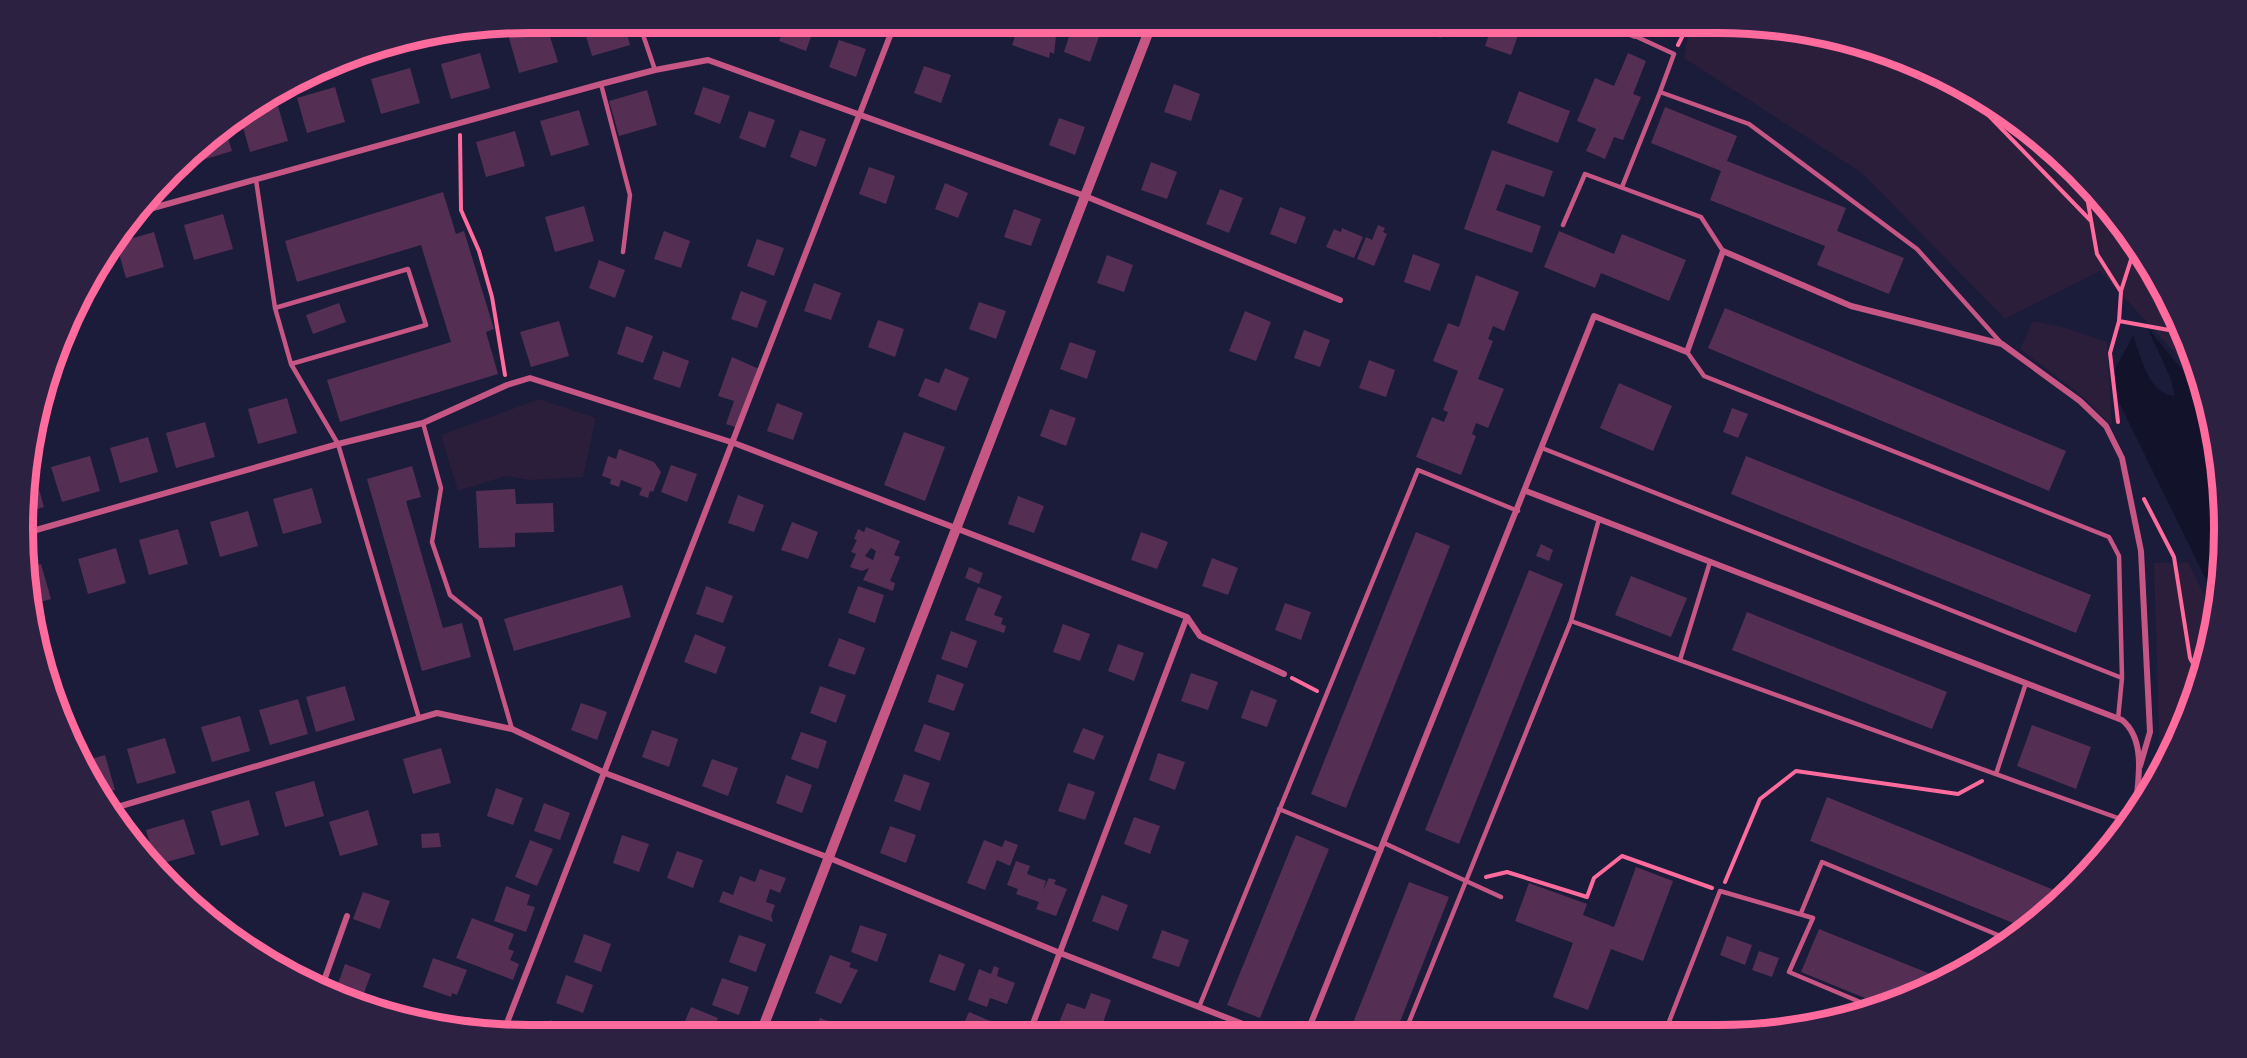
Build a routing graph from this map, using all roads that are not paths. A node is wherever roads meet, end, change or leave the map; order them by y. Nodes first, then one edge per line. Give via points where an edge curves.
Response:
1 (643, 33) edge
2 (891, 33) edge
3 (1148, 33) edge
4 (1628, 33) edge
5 (1635, 36) joint
6 (655, 70) junction
7 (602, 84) junction
8 (1660, 92) junction
9 (860, 114) junction
10 (256, 180) junction
11 (1622, 187) junction
12 (1085, 196) junction
13 (150, 209) edge
14 (1563, 225) dead end
15 (1723, 251) junction
16 (623, 252) dead end
17 (1340, 300) dead end
18 (275, 308) junction
19 (2002, 344) junction
20 (1687, 352) junction
21 (291, 364) junction
22 (423, 423) junction
23 (734, 443) junction
24 (338, 444) junction
25 (1542, 448) junction
26 (1526, 491) junction
27 (1518, 512) junction
28 (1599, 519) junction
29 (956, 526) junction
30 (33, 531) edge
31 (1710, 562) junction
32 (1187, 617) junction
33 (1571, 621) junction
34 (1680, 660) junction
35 (1284, 674) road end
36 (2122, 678) junction
37 (2026, 683) junction
38 (419, 718) junction
39 (2118, 719) junction
40 (512, 729) junction
41 (2140, 766) junction
42 (605, 773) junction
43 (1996, 774) junction
44 (2137, 794) edge
45 (118, 807) edge
46 (1279, 809) junction
47 (2120, 819) edge
48 (1384, 843) junction
49 (1381, 851) junction
50 (827, 857) junction
51 (1466, 881) junction
52 (1501, 897) dead end
53 (1801, 913) junction
54 (347, 916) dead end
55 (2001, 936) edge
56 (1060, 953) junction
57 (324, 980) edge
58 (1862, 1003) edge
59 (1199, 1007) junction
60 (506, 1024) edge
61 (764, 1025) edge
62 (1032, 1025) edge
63 (1245, 1025) edge
64 (1310, 1025) edge
65 (1408, 1025) edge
66 (1668, 1025) edge

1 - 6 lane
2 - 9 street
3 - 12 street
4 - 5 street
5 - 8 lane via 1674,54
6 - 7 street
6 - 9 street via 708,60
7 - 10 street
7 - 16 lane via 630,195
8 - 11 lane
8 - 19 lane via 1749,124 1917,249
9 - 12 street
9 - 23 street
10 - 13 street
10 - 18 lane
11 - 14 lane via 1585,174
11 - 15 lane via 1701,217
12 - 17 street
12 - 29 street
15 - 19 street via 1851,306
15 - 20 street
18 - 21 lane
18 - 21 lane via 408,269 426,325
19 - 41 street via 2080,401 2106,426 2122,458 2141,551 2148,666 2150,732
20 - 25 street via 1594,316
20 - 36 lane via 1704,376 2109,537 2119,556
21 - 24 lane
22 - 23 street via 530,378
22 - 24 street
22 - 40 lane via 441,488 432,542 450,596 480,619
23 - 29 street
23 - 42 street
24 - 30 street
24 - 38 lane
25 - 26 street
25 - 36 lane
26 - 27 street
26 - 28 street
27 - 46 lane via 1418,470
27 - 48 street
28 - 31 street
28 - 33 lane
29 - 32 street
29 - 50 street
31 - 34 lane
31 - 37 street
32 - 35 street via 1200,636
32 - 56 street
33 - 34 lane
33 - 51 lane
34 - 43 lane
36 - 39 lane
37 - 39 street
37 - 43 lane
38 - 40 street via 437,713
38 - 45 street
39 - 41 street via 2130,727
40 - 42 street
41 - 44 street
42 - 50 street
42 - 60 street
43 - 47 lane
46 - 49 lane
46 - 59 lane
48 - 49 street
48 - 51 lane
49 - 64 street
50 - 56 street
50 - 61 street
51 - 52 lane
51 - 65 lane
53 - 55 lane via 1822,862
53 - 58 lane via 1813,918 1789,972
53 - 66 lane via 1720,891
54 - 57 street
56 - 59 street
56 - 62 street
59 - 63 street

